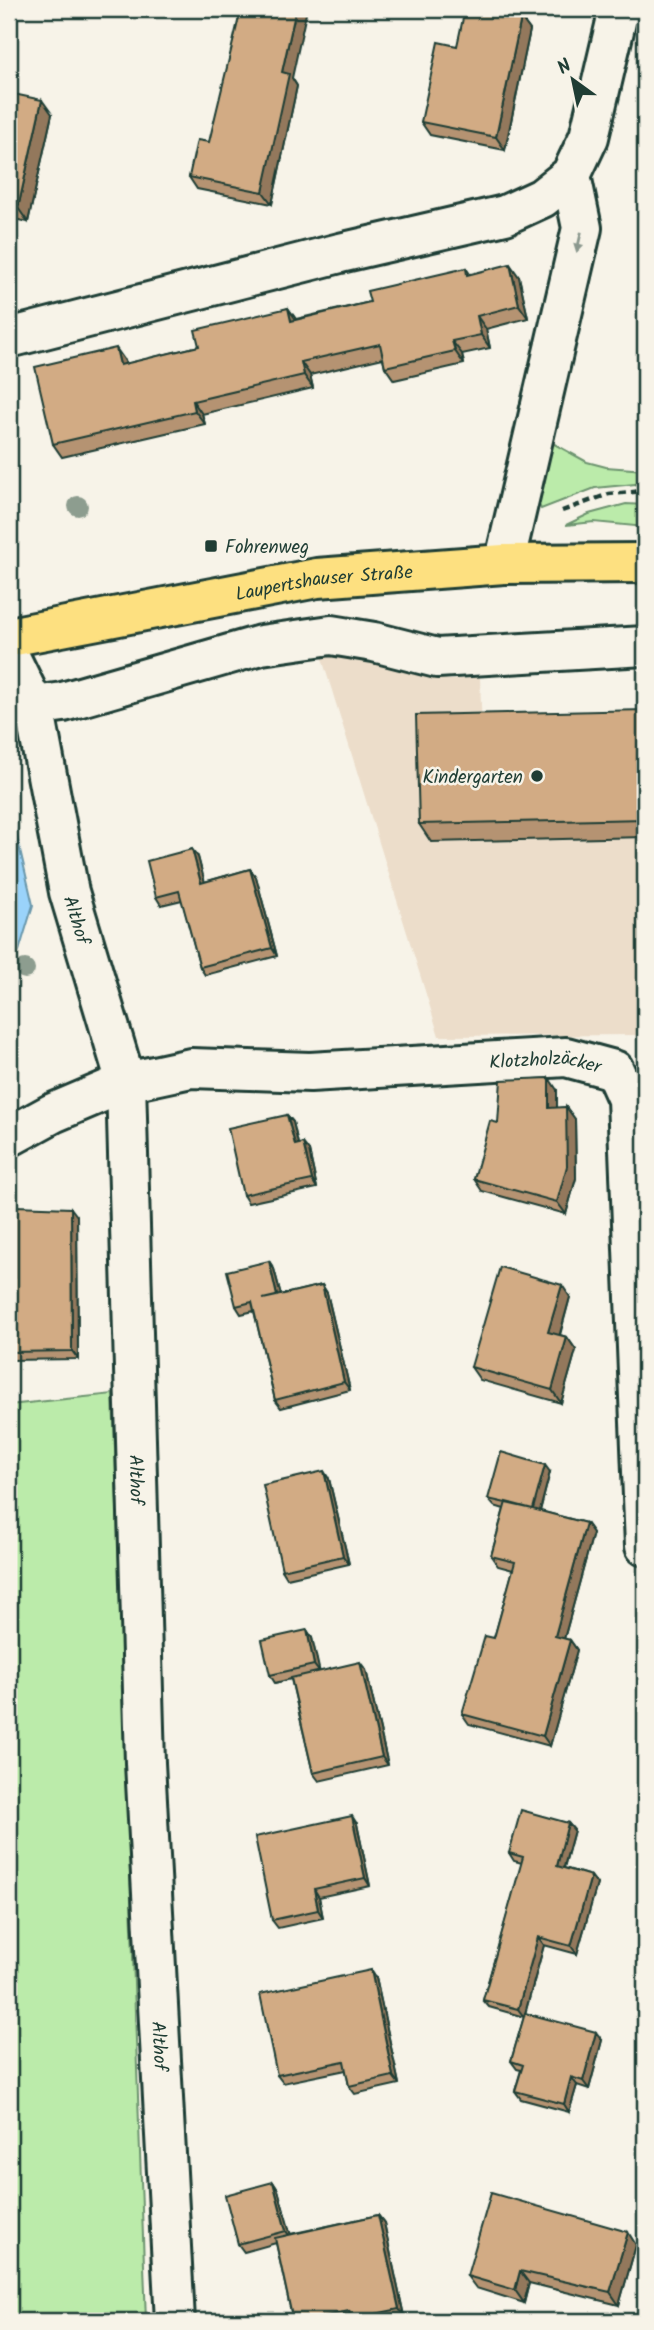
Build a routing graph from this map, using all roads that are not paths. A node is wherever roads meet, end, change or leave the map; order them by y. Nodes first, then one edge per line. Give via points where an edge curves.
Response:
1 (620, 9) edge
2 (571, 175) junction
3 (9, 338) edge
4 (645, 563) edge
5 (504, 564) junction
6 (9, 637) edge
7 (645, 646) edge
8 (9, 655) edge
9 (34, 706) junction
10 (126, 1082) junction
11 (9, 1137) edge
12 (641, 1361) edge
13 (645, 1546) edge
14 (175, 2321) edge

1 - 2 street via 589,137
2 - 3 street via 542,198 505,215
2 -> 5 street via 582,228
4 - 5 main road, Laupertshauser Straße
5 - 6 main road, Laupertshauser Straße via 317,578
7 - 9 street via 437,658 331,635 261,645 64,702
8 - 9 street, Althof
9 - 10 street, Althof via 69,892
10 - 11 street
10 - 12 street, Klotzholzäcker via 191,1068 310,1072 566,1057 614,1070 627,1099
10 - 14 street, Althof via 145,1763
12 - 13 street, Klotzholzäcker

